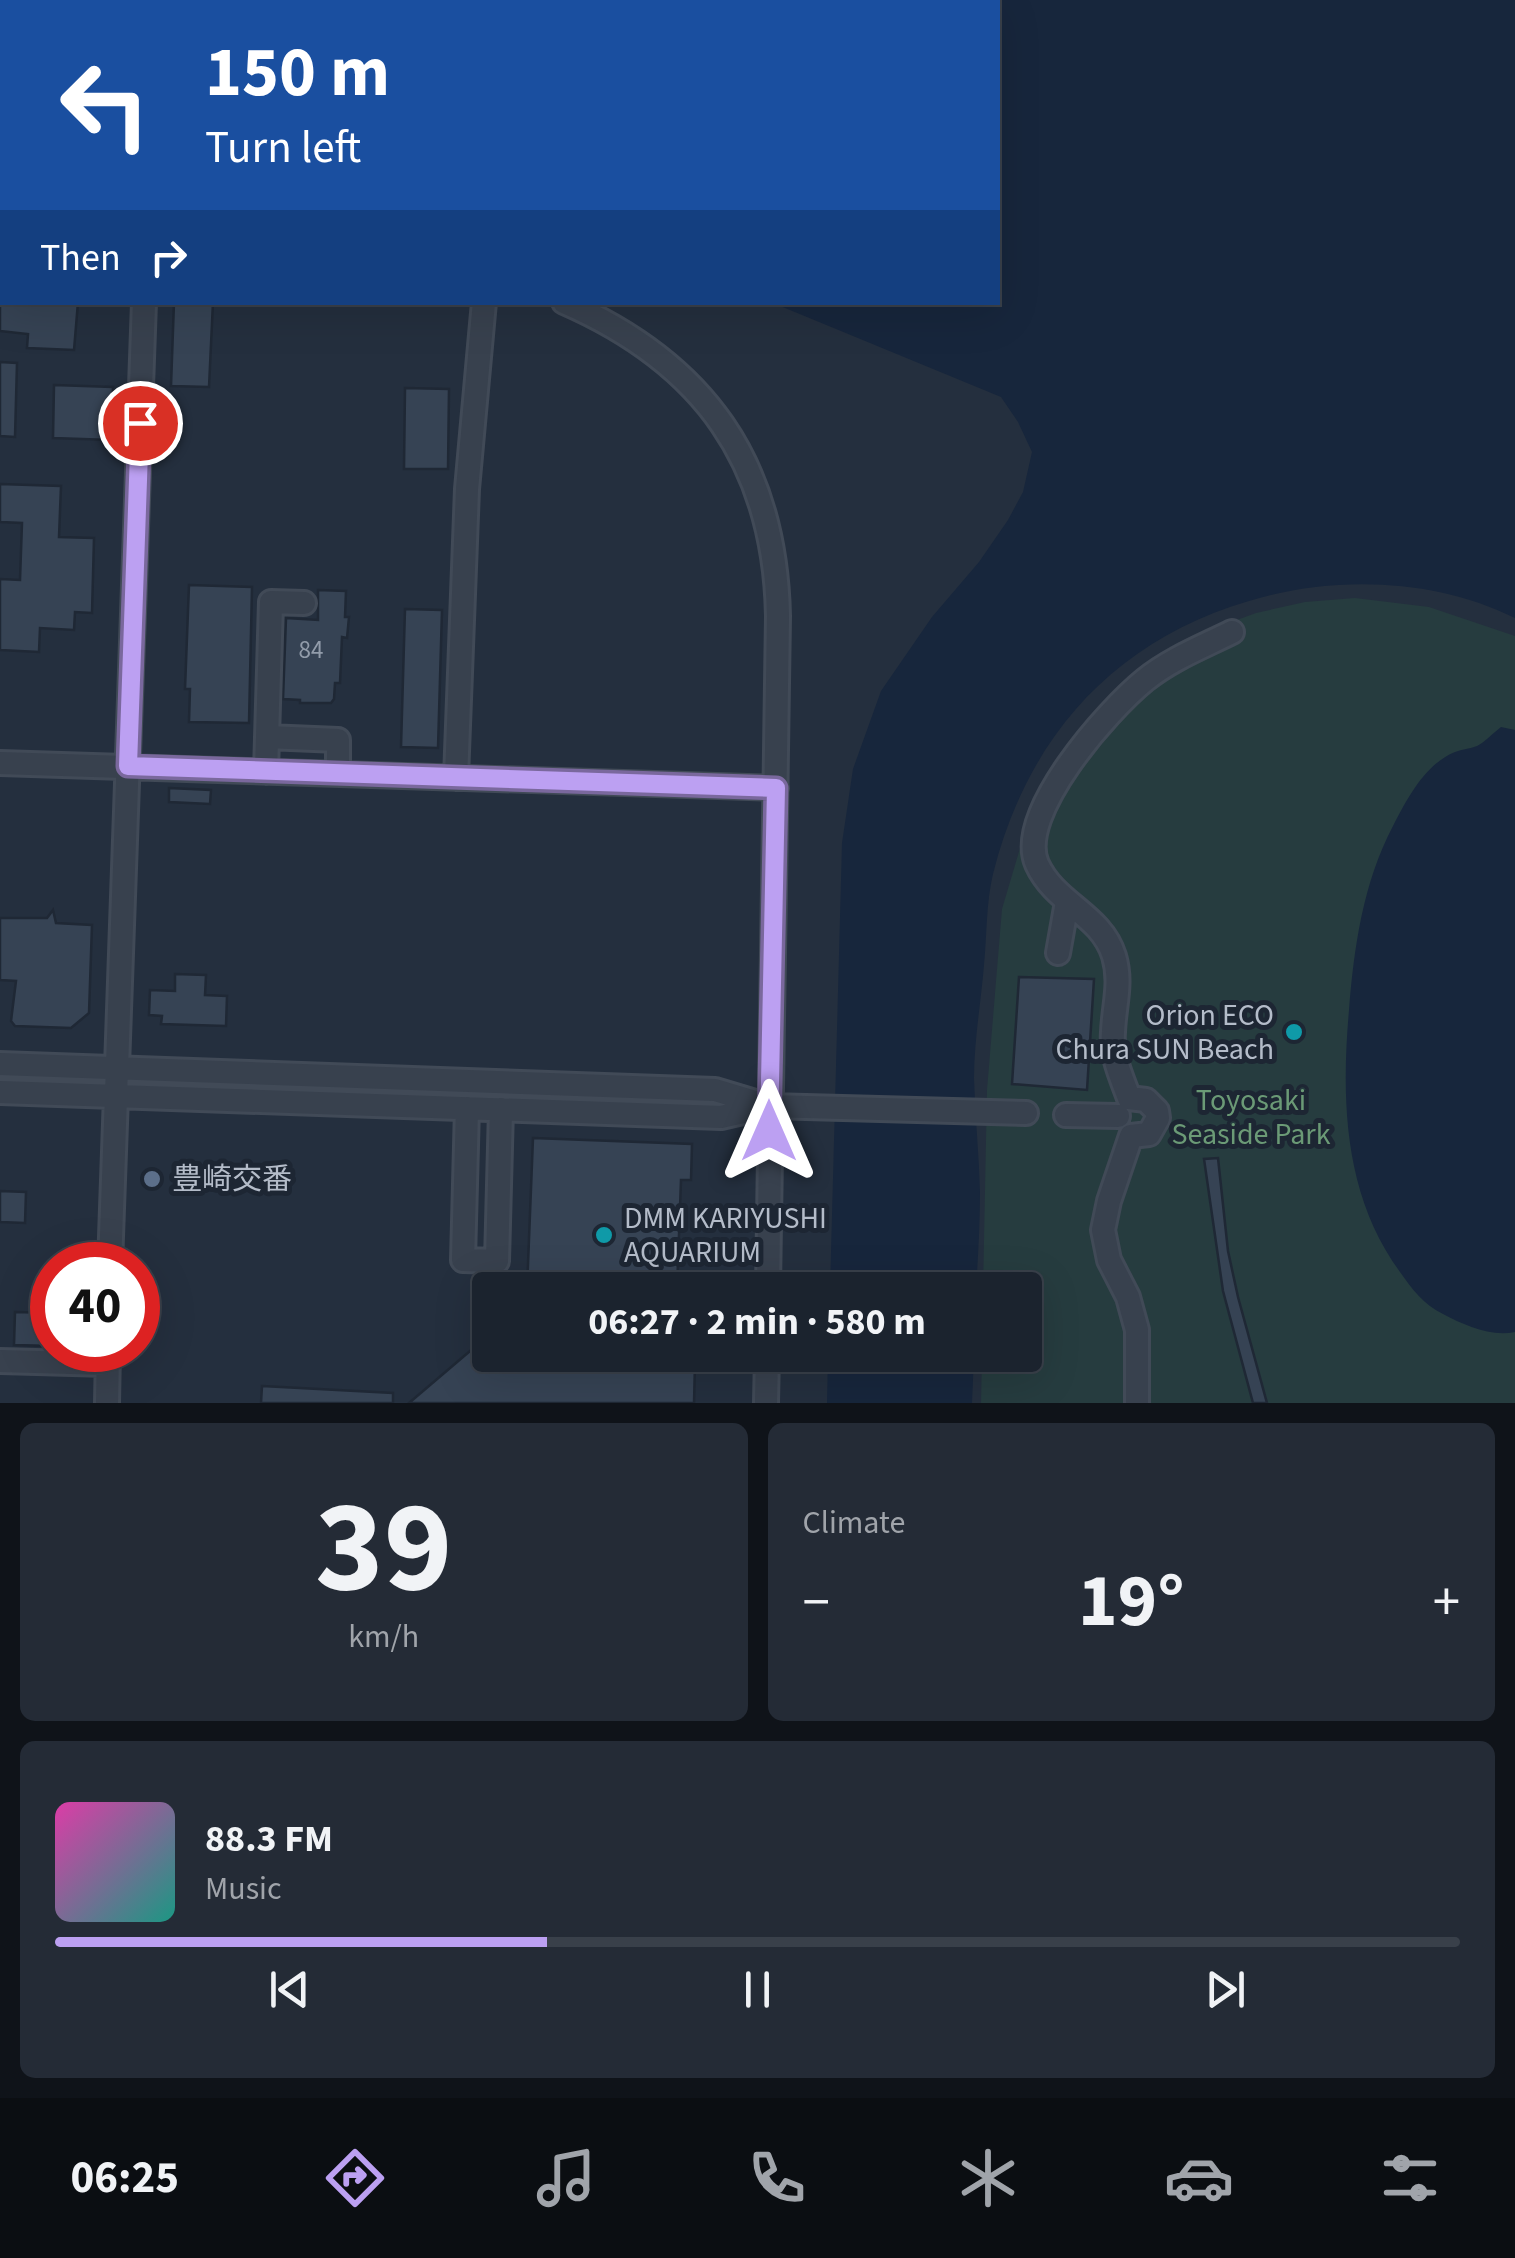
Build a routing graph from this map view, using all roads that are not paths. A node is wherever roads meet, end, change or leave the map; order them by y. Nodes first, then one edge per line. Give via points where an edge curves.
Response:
1 (144, 305) edge
2 (484, 305) edge
3 (570, 305) edge
4 (304, 603) dead end
5 (1232, 632) dead end
6 (267, 737) junction
7 (0, 763) edge
8 (128, 766) junction
9 (266, 772) junction
10 (338, 774) junction
11 (456, 778) junction
12 (776, 788) junction
13 (1067, 902) junction
14 (1058, 953) dead end
15 (0, 1064) edge
16 (118, 1068) junction
17 (0, 1092) edge
18 (117, 1096) junction
19 (768, 1106) junction
20 (1123, 1107) junction
21 (466, 1108) junction
22 (501, 1110) junction
23 (1026, 1113) dead end
24 (1066, 1115) dead end
25 (1131, 1136) junction
26 (111, 1242) edge
27 (768, 1272) edge
28 (30, 1360) edge
29 (0, 1361) edge
30 (108, 1372) edge
31 (766, 1372) edge
32 (107, 1403) edge
33 (766, 1403) edge
34 (1138, 1403) edge

1 - 8 street
2 - 11 street via 466,488
3 - 12 street via 627,334 678,372 743,456 775,565
4 - 6 street via 271,602
5 - 13 street via 1146,679 1110,711 1064,772 1032,851
6 - 9 street
6 - 10 street via 338,740
7 - 8 street
8 - 9 street
8 - 16 street
9 - 10 street
10 - 11 street
11 - 12 street
12 - 19 street
13 - 14 street
13 - 20 street via 1097,924 1114,953 1119,993 1113,1048
15 - 16 street
16 - 18 street
16 - 19 street via 716,1090
17 - 18 street
18 - 21 street
18 - 26 street
19 - 22 street via 722,1117
19 - 23 street
19 - 27 street
20 - 24 street
20 - 25 street via 1120,1127
20 - 25 street via 1146,1100 1157,1111 1149,1134
21 - 22 street
21 - 22 street via 463,1260 498,1261
25 - 34 street via 1104,1230 1138,1330
28 - 29 street
30 - 32 street
31 - 33 street

